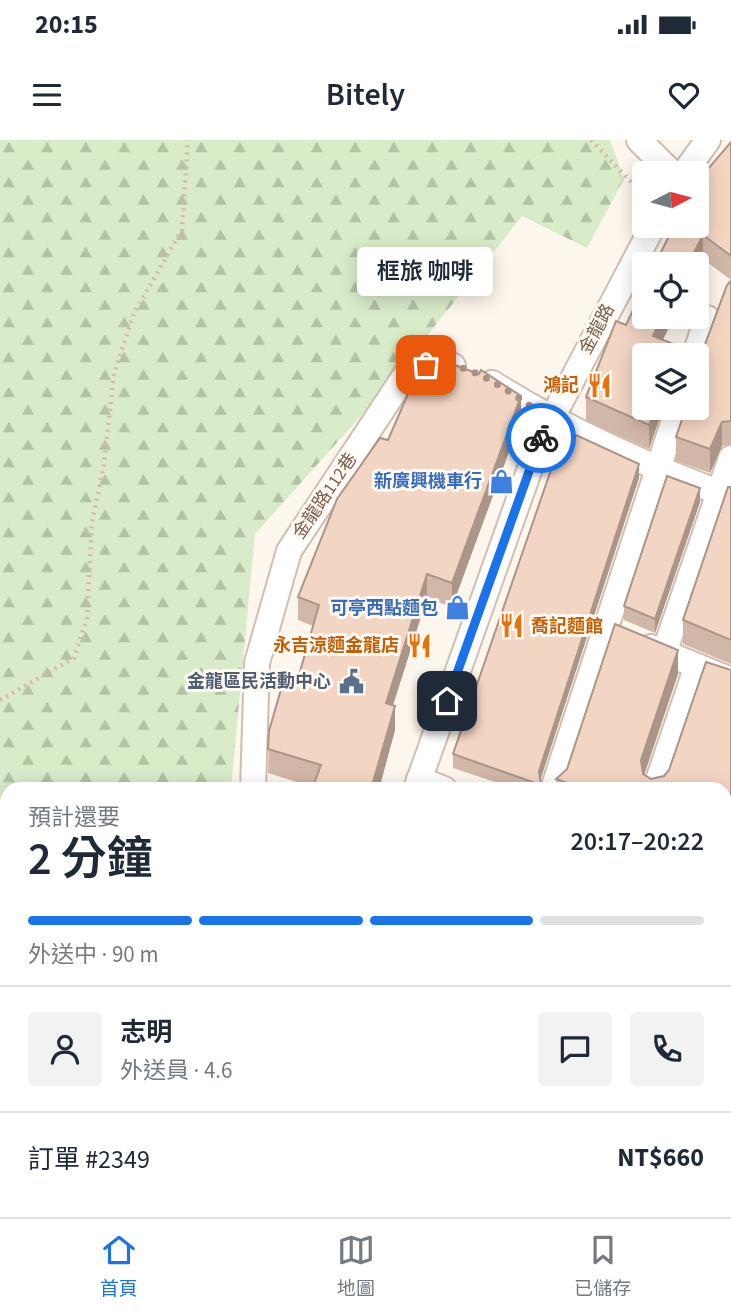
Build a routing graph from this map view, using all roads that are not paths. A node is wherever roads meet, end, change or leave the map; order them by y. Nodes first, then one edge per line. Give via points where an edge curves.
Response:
1 (639, 140) edge
2 (708, 140) edge
3 (660, 161) edge
4 (693, 161) edge
5 (647, 238) edge
6 (550, 419) junction
7 (674, 420) edge
8 (731, 458) edge
9 (658, 470) junction
10 (725, 495) edge
11 (605, 628) junction
12 (664, 653) junction
13 (697, 666) junction
14 (731, 680) edge
15 (253, 782) edge
16 (418, 782) edge
17 (555, 782) edge
18 (657, 782) edge

1 - 3 street
2 - 4 street
5 - 6 street, 金龍路
6 - 9 street, 金龍路112巷
6 - 15 street, 金龍路112巷 via 483,377 443,362 410,368 289,551 257,663
6 - 16 street, 金龍路
7 - 9 street
8 - 10 street
9 - 10 street, 金龍路112巷
9 - 11 street
10 - 12 street
11 - 12 street
11 - 17 street
12 - 13 street
13 - 14 street
13 - 18 street

